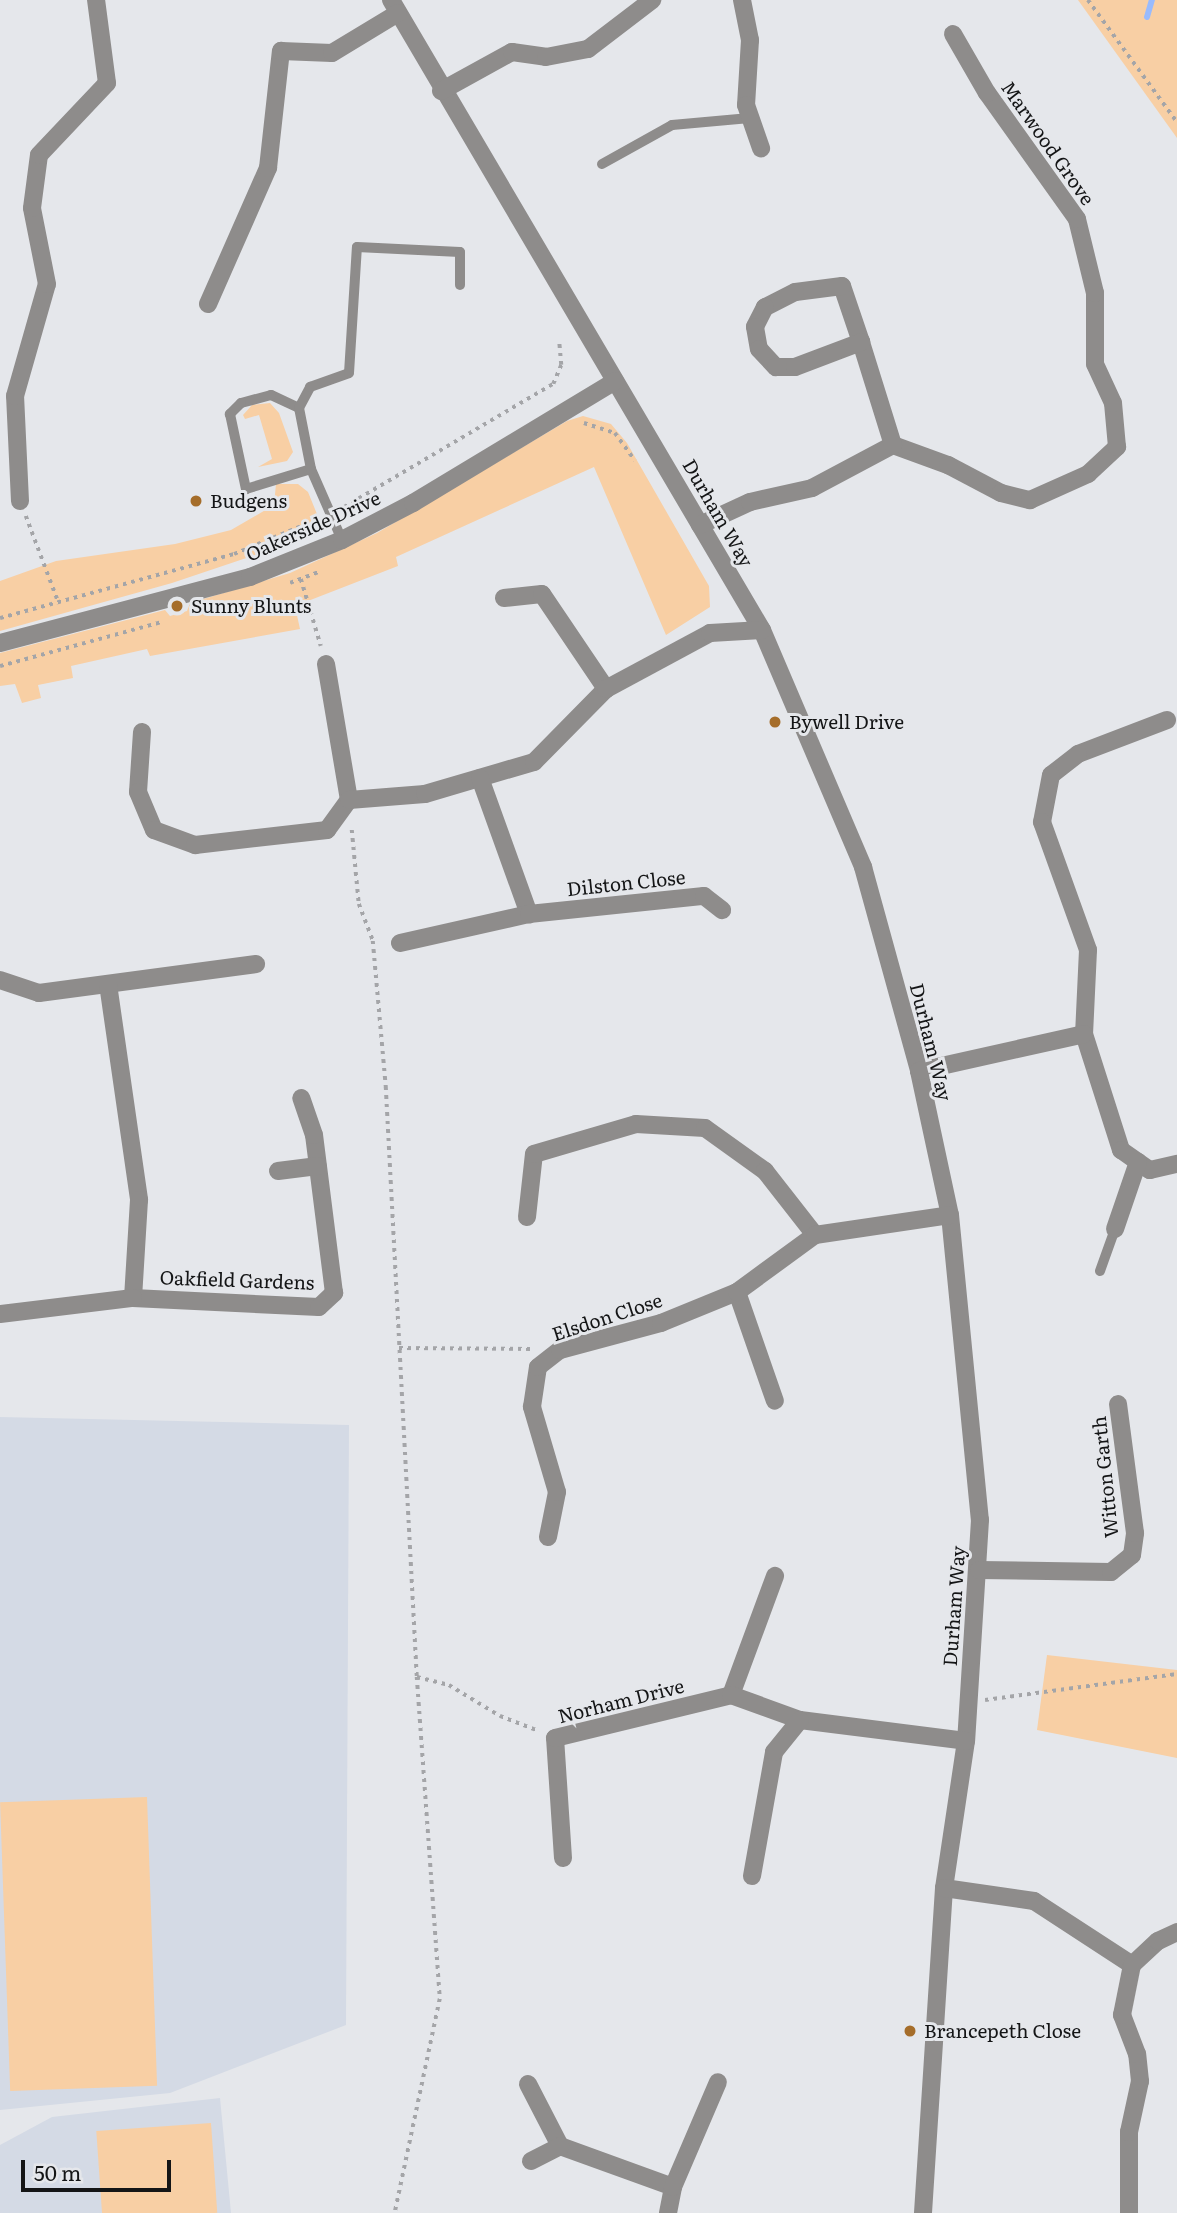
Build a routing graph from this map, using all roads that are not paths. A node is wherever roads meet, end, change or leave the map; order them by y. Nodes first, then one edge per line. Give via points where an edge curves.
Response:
1 (96, 0) edge
2 (652, 0) edge
3 (742, 0) edge
4 (395, 7) edge
5 (953, 34) dead end
6 (441, 90) junction
7 (750, 118) junction
8 (761, 148) dead end
9 (602, 164) dead end
10 (460, 285) dead end
11 (208, 304) dead end
12 (861, 342) junction
13 (615, 381) junction
14 (299, 408) junction
15 (893, 445) junction
16 (312, 469) junction
17 (20, 501) road end
18 (700, 525) junction
19 (342, 540) junction
20 (504, 598) dead end
21 (762, 630) junction
22 (0, 643) edge
23 (326, 664) road end
24 (607, 689) junction
25 (1167, 720) dead end
26 (142, 732) dead end
27 (480, 778) junction
28 (349, 800) junction
29 (722, 910) dead end
30 (529, 914) junction
31 (400, 943) dead end
32 (256, 964) dead end
33 (0, 980) edge
34 (108, 984) junction
35 (1084, 1034) junction
36 (919, 1071) junction
37 (301, 1098) dead end
38 (1138, 1162) junction
39 (1177, 1164) edge
40 (318, 1166) junction
41 (278, 1171) dead end
42 (950, 1215) junction
43 (527, 1217) dead end
44 (1115, 1229) joint
45 (816, 1235) junction
46 (1100, 1271) dead end
47 (737, 1292) junction
48 (133, 1298) junction
49 (0, 1314) edge
50 (775, 1401) dead end
51 (1118, 1404) dead end
52 (548, 1537) dead end
53 (979, 1570) junction
54 (775, 1576) dead end
55 (731, 1695) junction
56 (800, 1720) junction
57 (966, 1741) junction
58 (563, 1858) dead end
59 (752, 1876) dead end
60 (944, 1888) junction
61 (1177, 1932) edge
62 (1132, 1965) junction
63 (718, 2082) dead end
64 (528, 2084) dead end
65 (560, 2146) junction
66 (531, 2161) dead end
67 (673, 2187) junction
68 (668, 2213) edge
69 (923, 2213) edge
70 (1129, 2213) edge

1 - 17 street via 107,83 39,155 32,208 47,284 15,396
2 - 6 street via 588,49 546,57 512,52
3 - 7 street via 750,40 746,106
4 - 6 street, Durham Way
4 - 11 street via 332,53 281,51 268,168
5 - 15 street, Marwood Grove via 987,93 1077,219 1095,293 1095,364 1112,403 1116,447 1088,474 1030,500 1001,493
6 - 13 street, Durham Way
7 - 8 street
7 - 9 lane via 672,125
10 - 14 lane via 460,252 357,247 349,373 310,387
12 - 12 street via 842,286 794,292 765,307 755,327 759,349 776,367 795,367
12 - 15 street
13 - 18 street, Durham Way
13 - 19 street, Oakerside Drive via 413,503
14 - 16 lane
14 - 16 lane via 271,395 241,403 230,414 246,489
15 - 18 street via 812,488 750,502
16 - 19 lane
18 - 21 street, Durham Way
19 - 22 street, Oakerside Drive via 250,577
20 - 24 street via 542,594
21 - 24 street via 709,633
21 - 36 street, Durham Way via 863,867
23 - 28 street
24 - 27 street via 534,762
25 - 35 street via 1078,754 1051,775 1042,822 1088,950
26 - 28 street via 138,792 154,830 195,845 327,830
27 - 28 street via 425,794
27 - 30 street
29 - 30 street, Dilston Close via 704,896
30 - 31 street, Dilston Close
32 - 34 street
33 - 34 street via 39,993
34 - 48 street, Oakfield Gardens via 139,1200
35 - 36 street
35 - 38 street via 1121,1150
36 - 42 street, Durham Way
37 - 40 street, Oakfield Gardens via 314,1135
38 - 39 street via 1150,1170
38 - 44 street
40 - 41 street
40 - 48 street, Oakfield Gardens via 334,1293 319,1307
42 - 45 street, Elsdon Close
42 - 53 street, Durham Way via 980,1520
43 - 45 street via 534,1154 636,1124 705,1128 765,1171
44 - 46 lane
45 - 47 street, Elsdon Close
47 - 50 street
47 - 52 street, Elsdon Close via 661,1323 559,1350 538,1367 532,1407 557,1492
48 - 49 street, Oakfield Gardens
51 - 53 street, Witton Garth via 1135,1533 1132,1555 1111,1572
53 - 57 street, Durham Way
54 - 55 street
55 - 56 street
55 - 58 street, Norham Drive via 555,1738
56 - 57 street
56 - 59 street via 774,1752
57 - 60 street, Durham Way
60 - 62 street via 1034,1901
60 - 69 street, Durham Way
61 - 62 street via 1158,1941
62 - 70 street via 1122,2015 1137,2054 1140,2081 1129,2132
63 - 67 street
64 - 65 street
65 - 66 street
65 - 67 street
67 - 68 street

